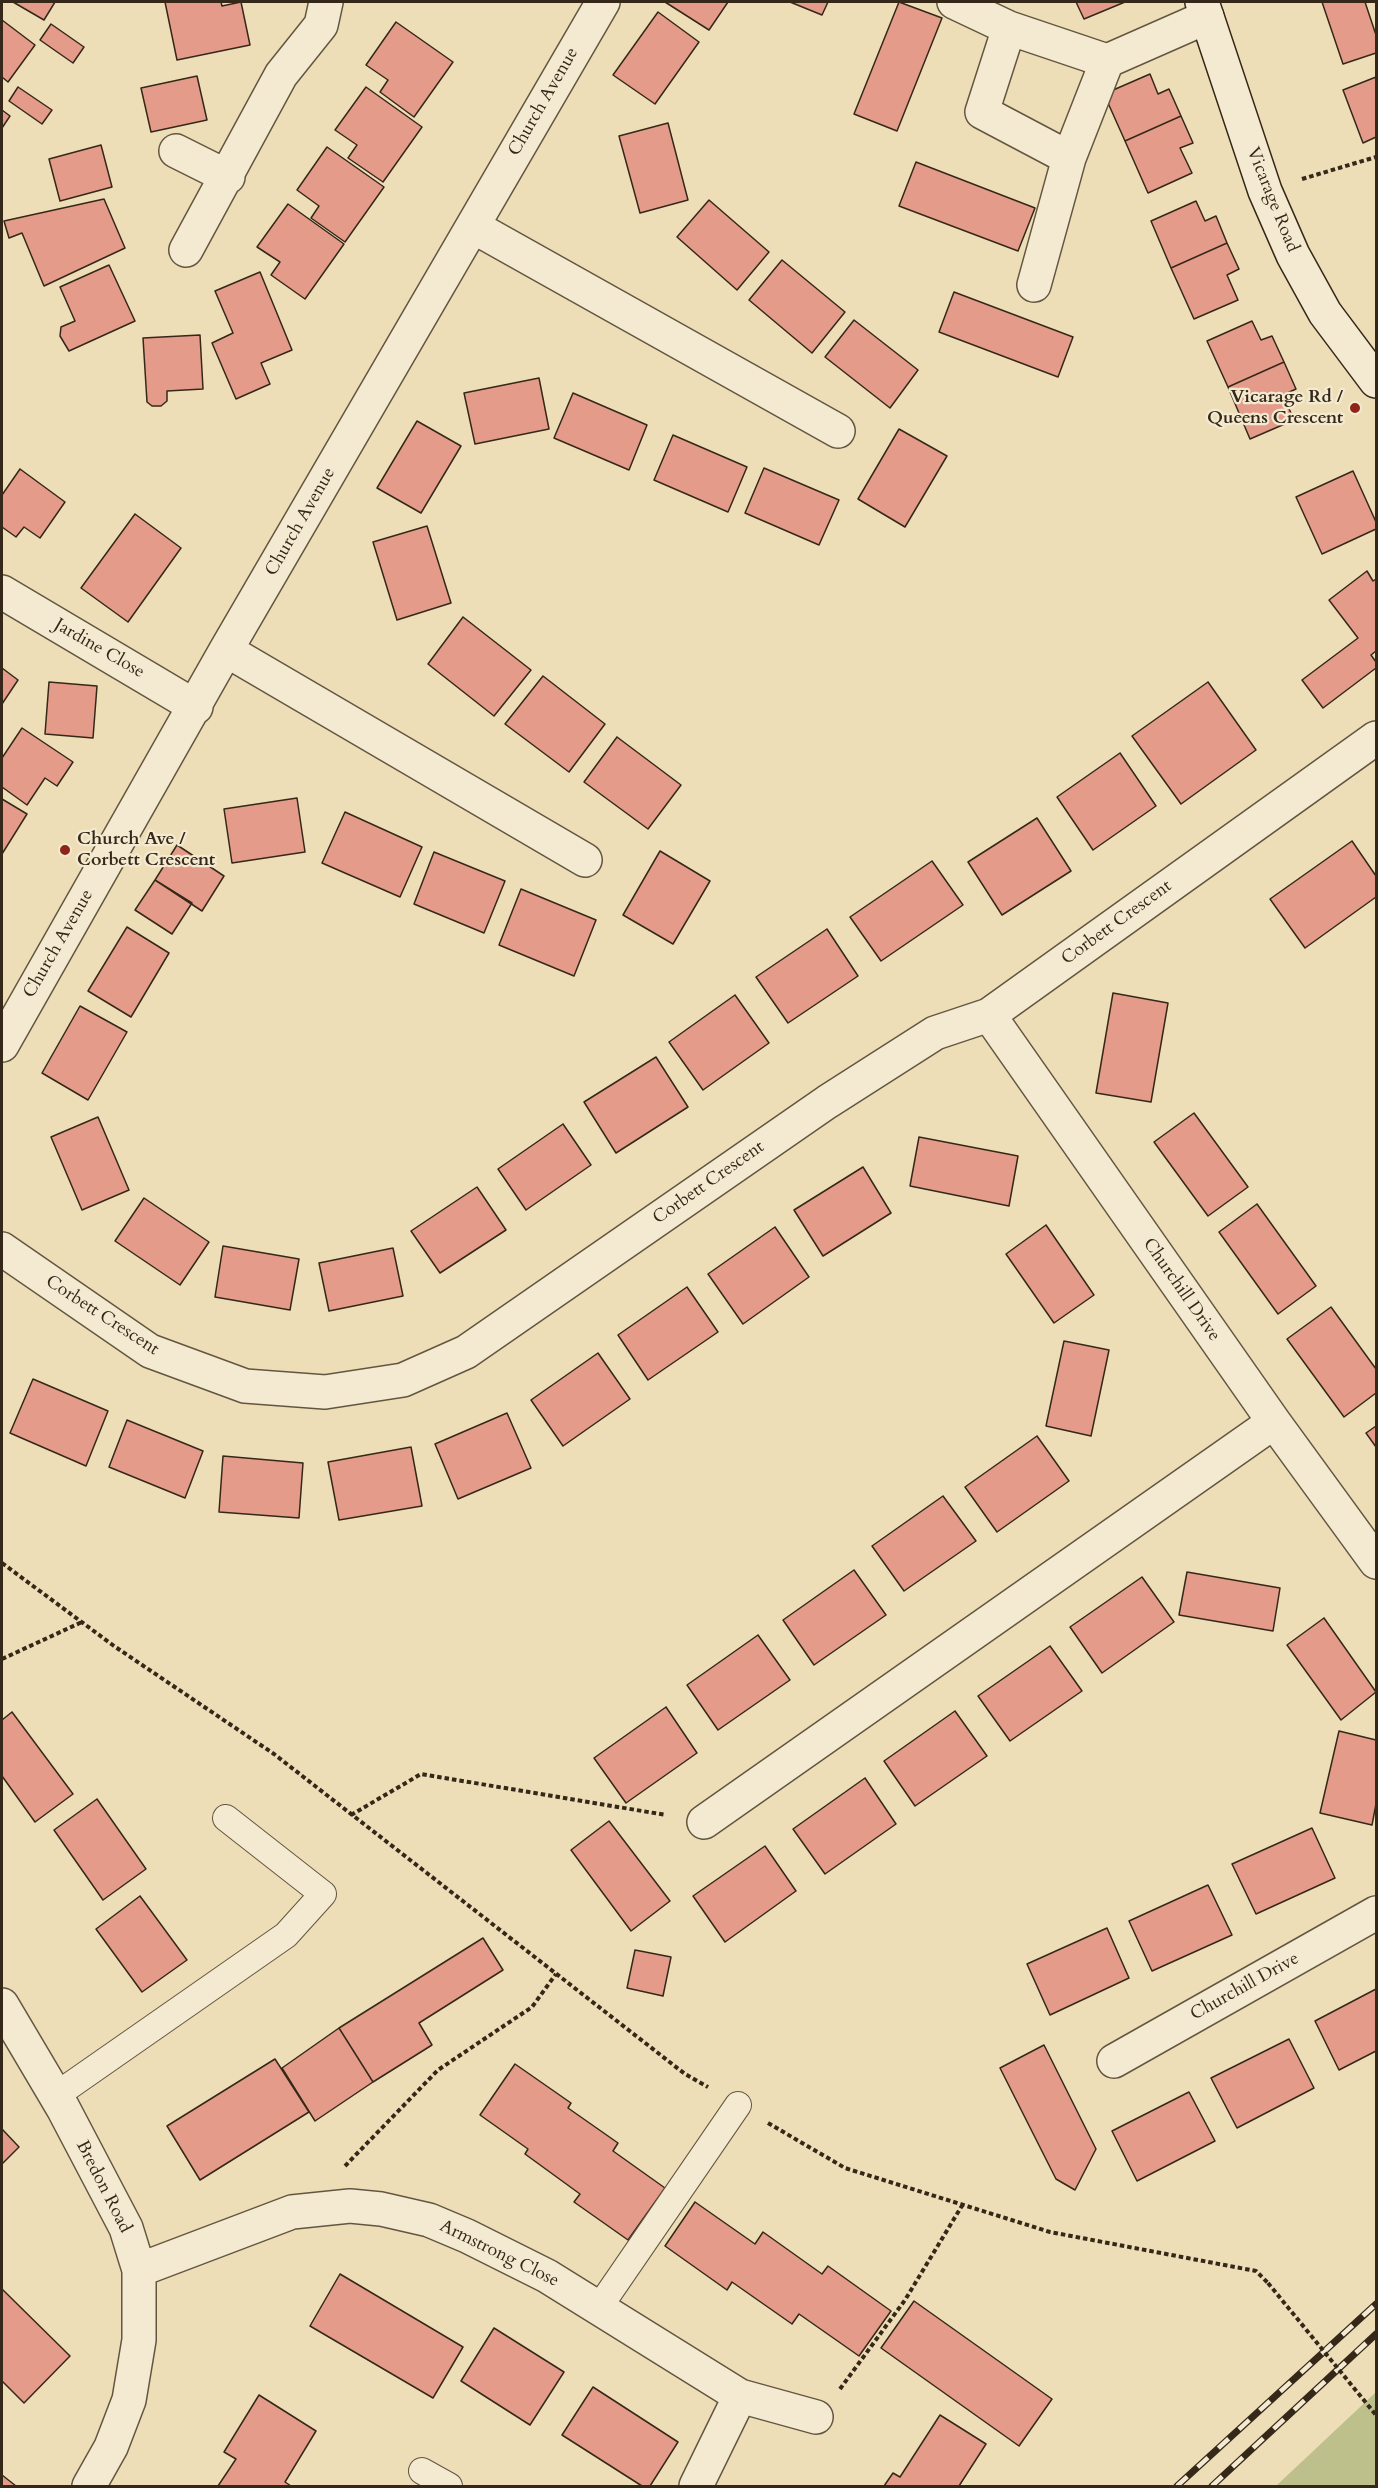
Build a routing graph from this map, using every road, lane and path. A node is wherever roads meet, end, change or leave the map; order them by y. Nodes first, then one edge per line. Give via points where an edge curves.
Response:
1 (326, 2) edge
2 (603, 2) edge
3 (954, 2) edge
4 (1205, 9) edge
5 (1009, 28) junction
6 (1107, 61) junction
7 (176, 151) dead end
8 (1377, 157) edge
9 (1069, 158) junction
10 (228, 177) junction
11 (1265, 191) junction
12 (474, 227) junction
13 (186, 250) dead end
14 (1034, 285) dead end
15 (1377, 381) edge
16 (838, 431) dead end
17 (2, 592) edge
18 (226, 650) junction
19 (196, 707) junction
20 (1377, 738) edge
21 (585, 860) dead end
22 (989, 1015) junction
23 (2, 1045) edge
24 (2, 1249) edge
25 (1274, 1422) junction
26 (1377, 1562) edge
27 (2, 1563) edge
28 (82, 1622) junction
29 (2, 1659) edge
30 (351, 1815) junction
31 (226, 1818) dead end
32 (704, 1822) joint
33 (1377, 1913) edge
34 (556, 1974) junction
35 (2, 2005) edge
36 (1114, 2061) dead end
37 (55, 2096) junction
38 (738, 2105) junction
39 (963, 2204) junction
40 (300, 2211) junction
41 (139, 2270) junction
42 (598, 2309) junction
43 (740, 2396) junction
44 (1377, 2415) edge
45 (816, 2416) joint
46 (422, 2471) dead end
47 (89, 2487) edge
48 (449, 2487) edge
49 (696, 2487) edge

1 - 10 street via 321,26 281,75
2 - 12 street, Church Avenue
3 - 5 street
4 - 6 street
4 - 11 street, Vicarage Road
5 - 6 street
5 - 9 street via 982,112
6 - 9 street
7 - 10 street
8 - 11 path
9 - 14 street
10 - 13 street
11 - 15 street, Vicarage Road via 1293,255 1325,313
12 - 16 street
12 - 18 street, Church Avenue
17 - 19 street, Jardine Close
18 - 19 street, Church Avenue
18 - 21 street
19 - 23 street, Church Avenue
20 - 22 street, Corbett Crescent
22 - 24 street, Corbett Crescent via 925,1039 827,1102 466,1352 403,1380 325,1392 245,1386 150,1351
22 - 25 street, Churchill Drive
25 - 26 street, Churchill Drive
25 - 32 street
27 - 28 path
28 - 29 path
28 - 30 path via 274,1754
30 - 32 path via 421,1774
30 - 34 path
31 - 37 lane via 323,1894 286,1935
33 - 36 street, Churchill Drive
34 - 38 path via 685,2074
34 - 40 path via 532,2007 438,2070
35 - 37 street, Bredon Road
37 - 41 street, Bredon Road via 126,2228
38 - 39 path via 845,2168
38 - 42 lane
39 - 44 path, bridge via 1050,2232 1256,2271
39 - 45 path via 905,2300 855,2371
40 - 41 street, Armstrong Close
40 - 42 street, Armstrong Close via 350,2206 429,2220 548,2276
41 - 47 street, Bredon Road via 139,2340 129,2400 111,2447
42 - 43 street, Armstrong Close
43 - 45 street, Armstrong Close
43 - 49 street
46 - 48 lane

